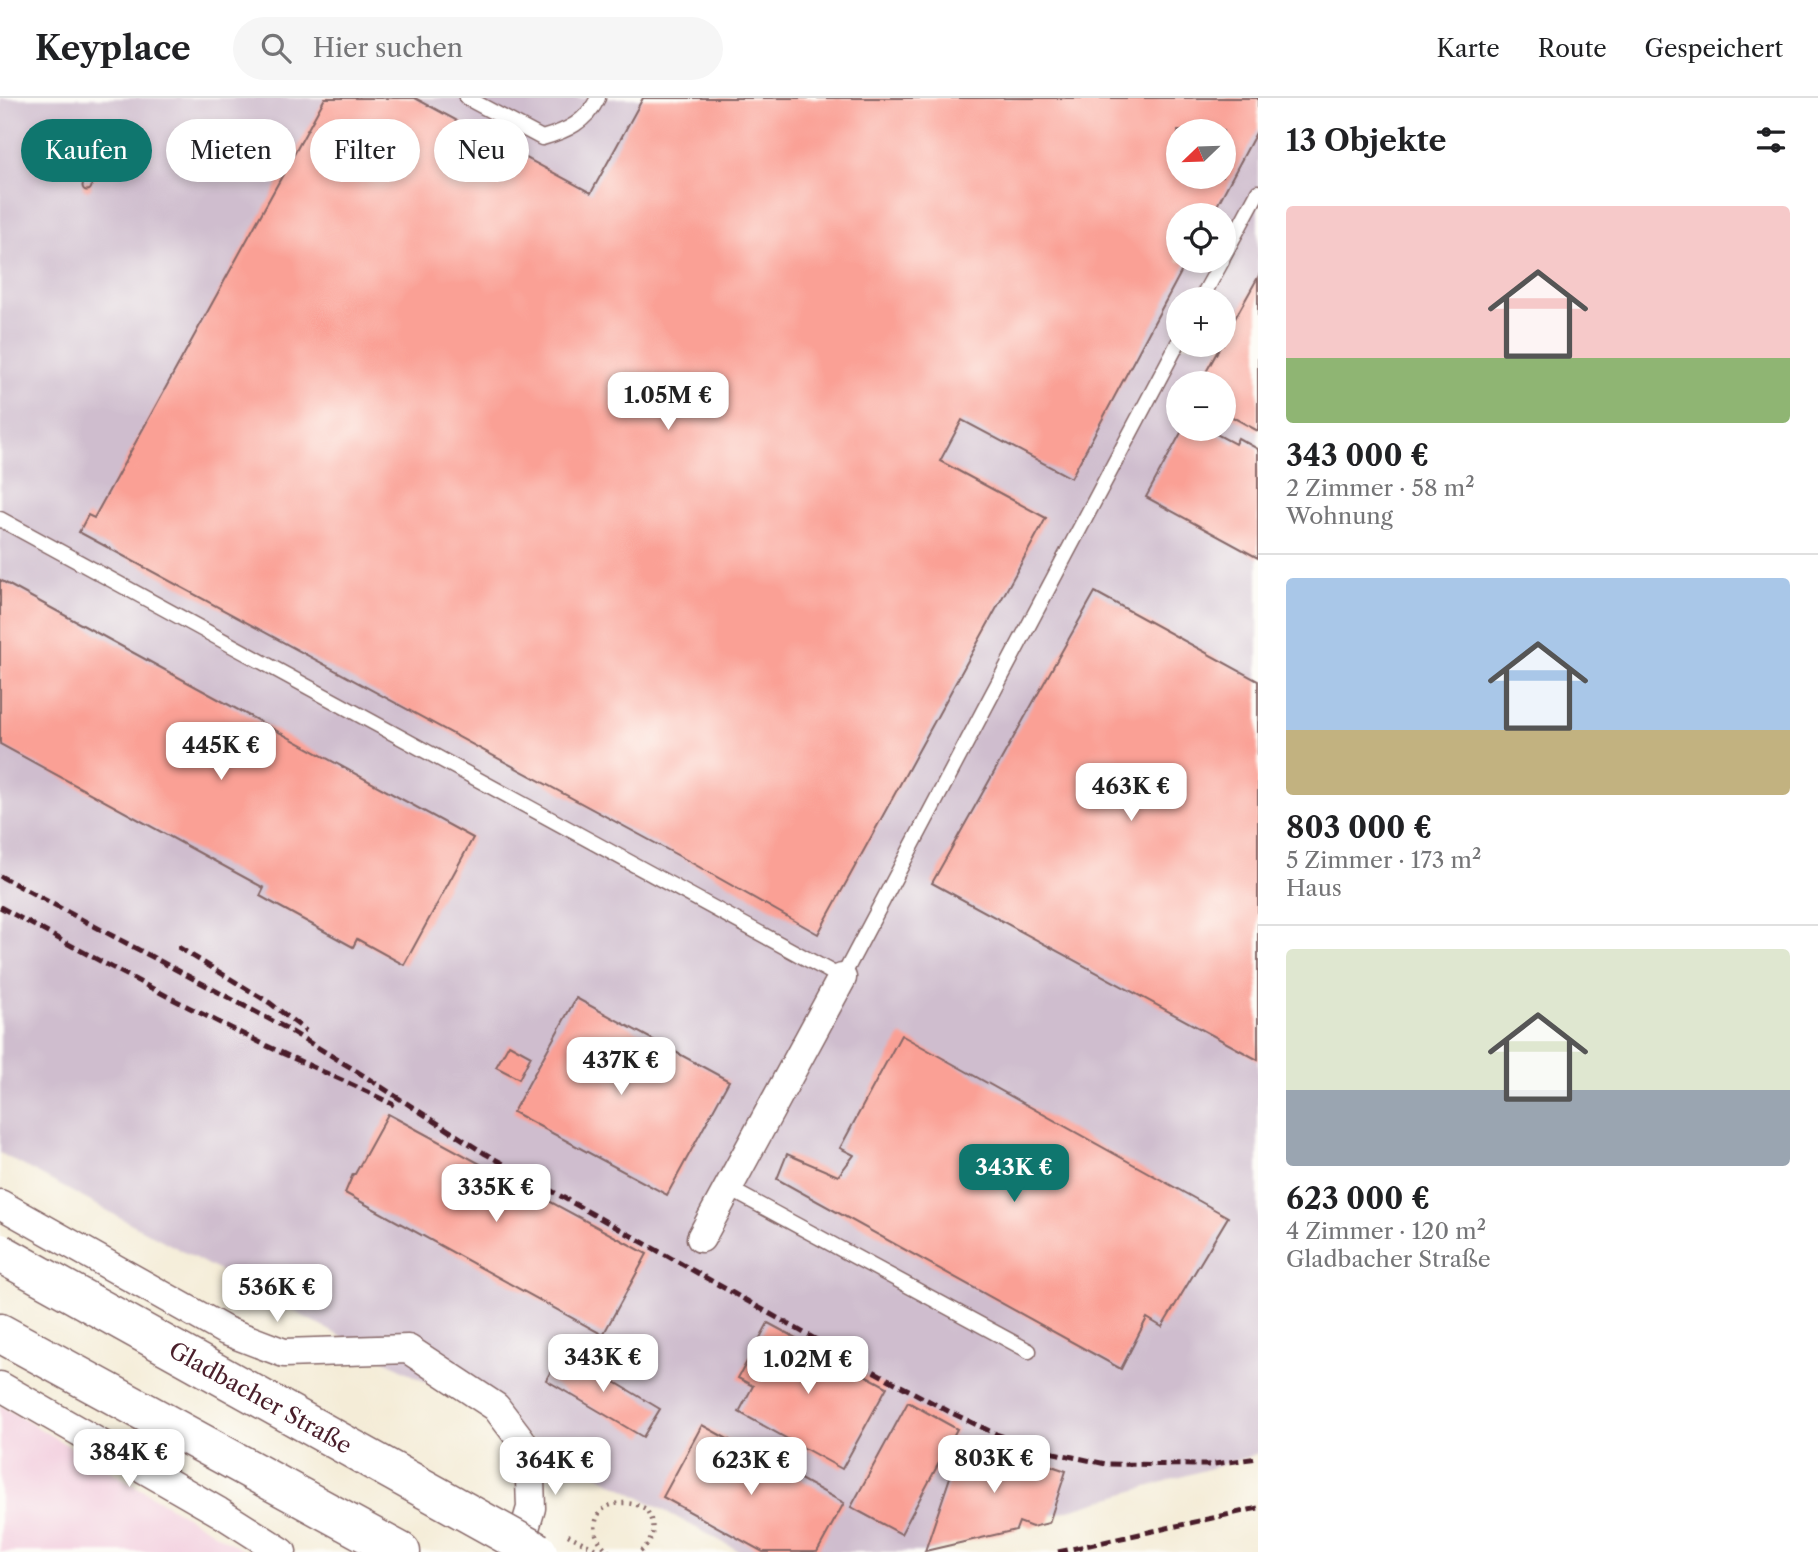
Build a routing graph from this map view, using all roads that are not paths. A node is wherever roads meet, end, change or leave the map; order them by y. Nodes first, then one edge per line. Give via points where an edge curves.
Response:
1 (467, 98) edge
2 (598, 98) edge
3 (1258, 192) edge
4 (1236, 233) edge
5 (1171, 357) edge
6 (0, 519) edge
7 (842, 978) junction
8 (728, 1188) junction
9 (0, 1204) edge
10 (701, 1238) dead end
11 (0, 1252) edge
12 (0, 1333) edge
13 (1029, 1351) dead end
14 (0, 1386) edge
15 (282, 1552) edge
16 (401, 1552) edge
17 (518, 1552) edge
18 (538, 1552) edge

1 - 2 lane via 542,138 569,131 592,111
3 - 4 lane
5 - 7 lane
6 - 7 lane
7 - 8 street
8 - 10 street
8 - 13 lane
9 - 17 street via 226,1331 284,1353 408,1349 496,1407 521,1440 530,1480 531,1508
11 - 18 main road, Gladbacher Straße, bridge
12 - 16 main road
14 - 15 street

